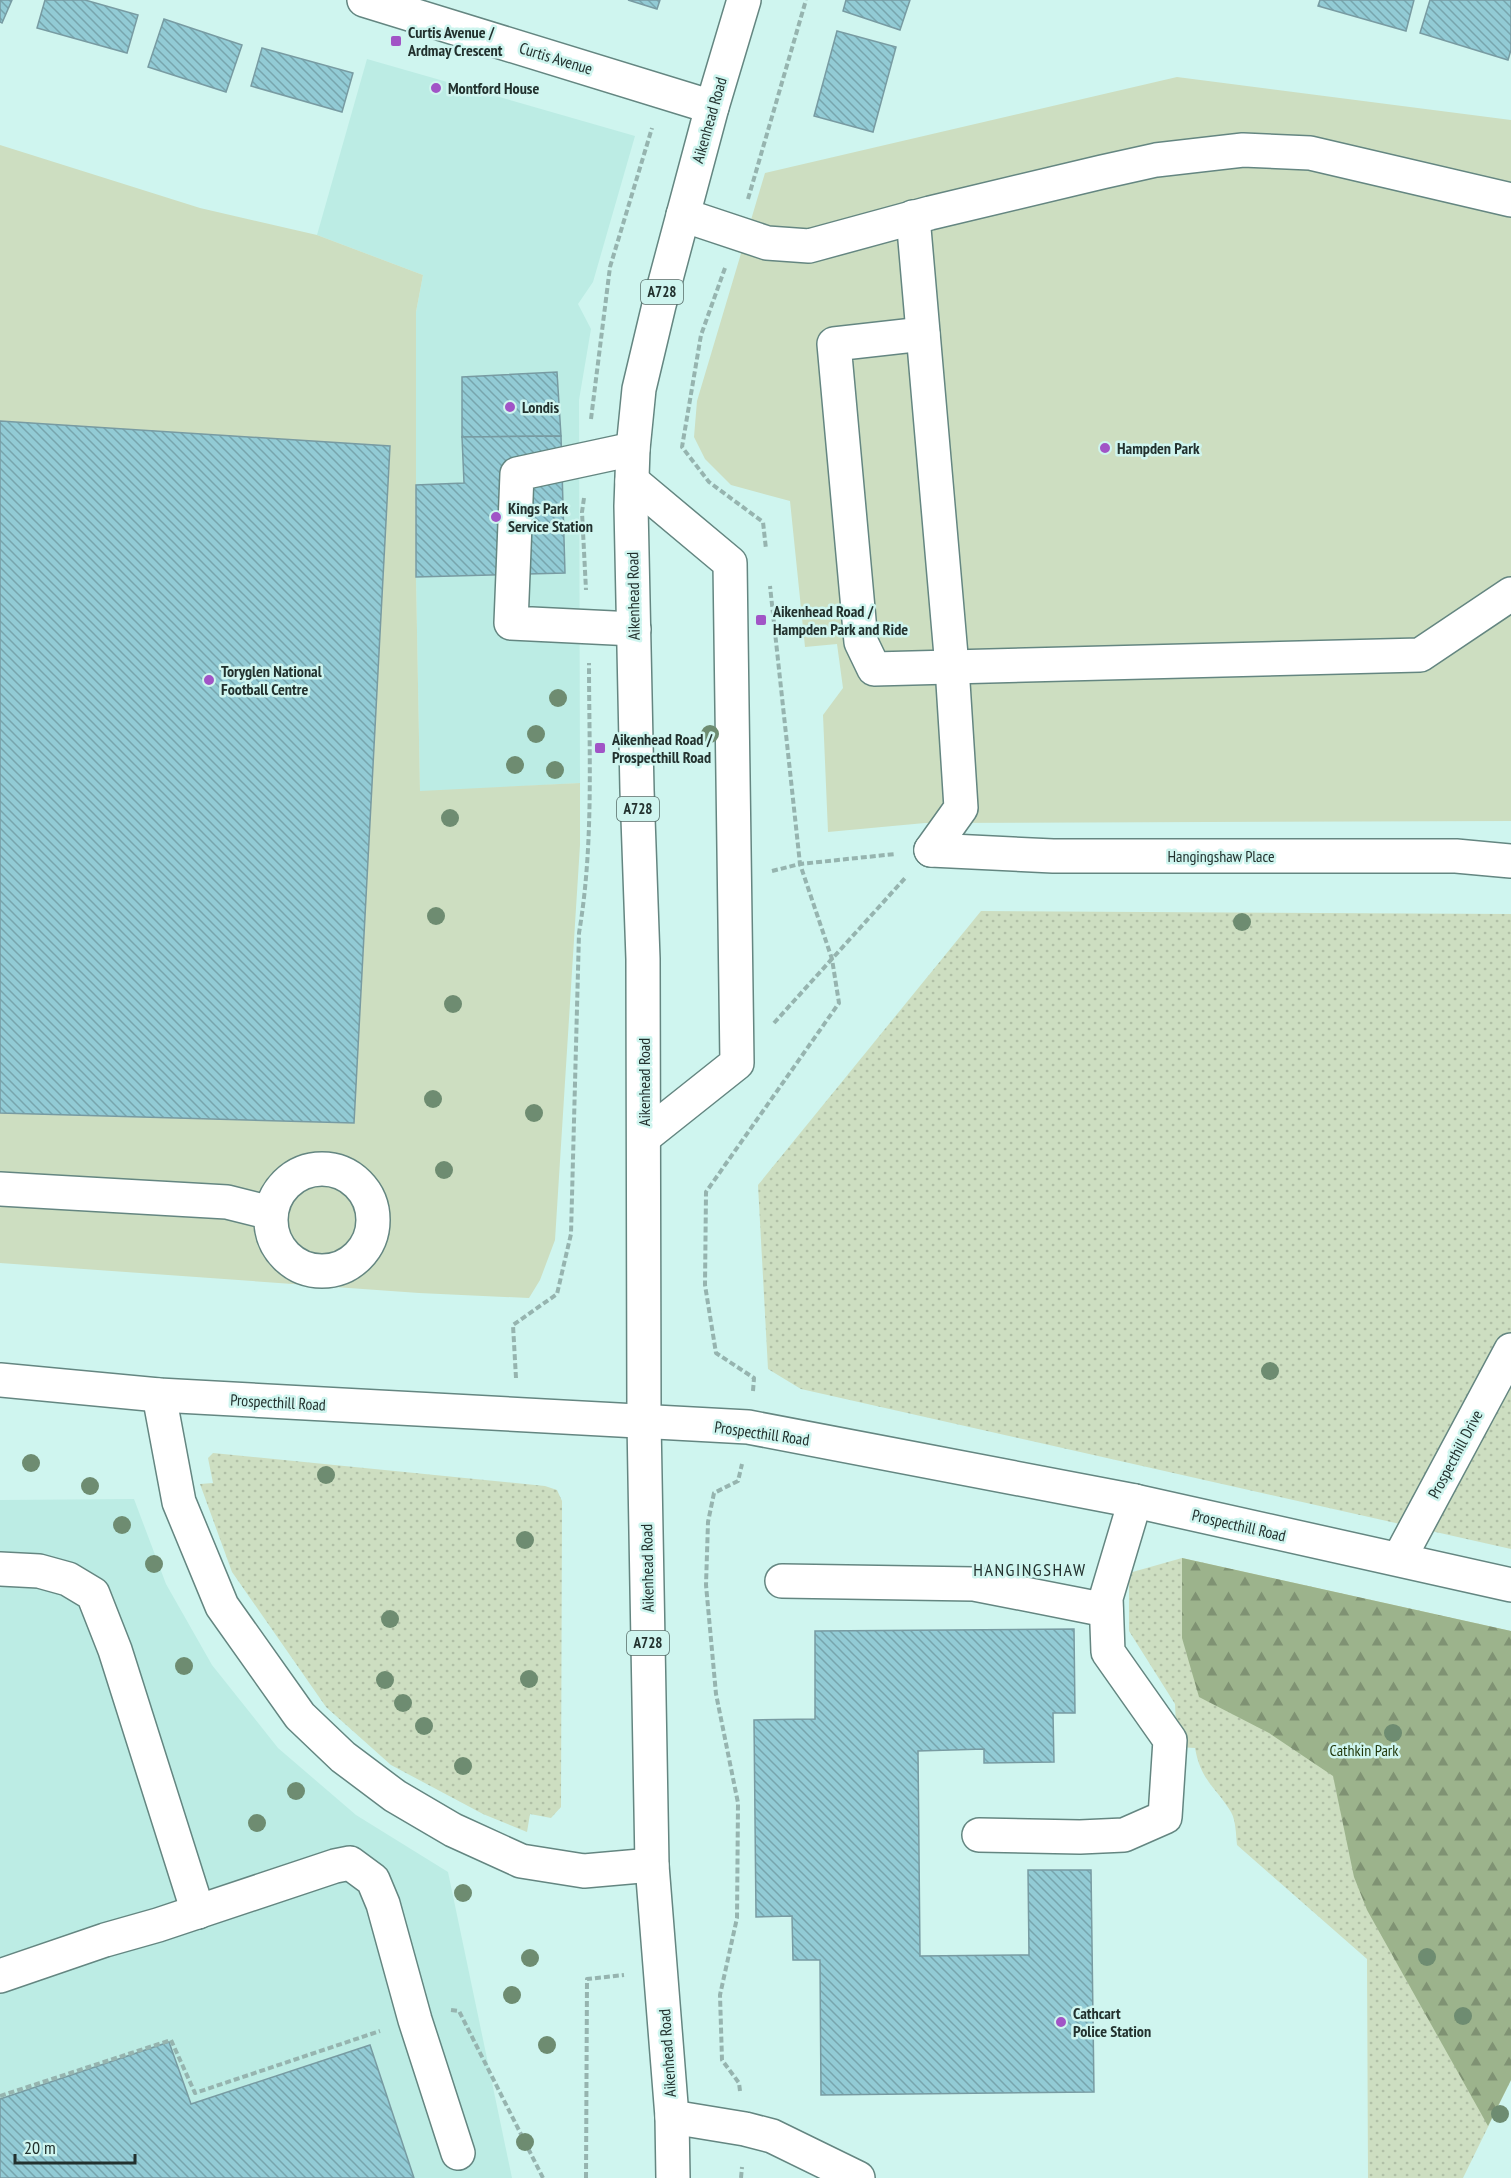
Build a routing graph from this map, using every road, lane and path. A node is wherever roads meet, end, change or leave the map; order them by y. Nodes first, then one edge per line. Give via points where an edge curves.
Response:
1 (364, 0) edge
2 (744, 0) edge
3 (662, 90) junction
4 (712, 107) junction
5 (1511, 200) edge
6 (683, 215) junction
7 (913, 217) junction
8 (923, 334) junction
9 (633, 449) junction
10 (587, 459) junction
11 (632, 481) junction
12 (1511, 594) edge
13 (588, 627) junction
14 (634, 629) junction
15 (952, 668) junction
16 (931, 850) junction
17 (1511, 861) edge
18 (735, 880) junction
19 (737, 1064) junction
20 (644, 1137) junction
21 (0, 1189) edge
22 (271, 1213) dead end
23 (1511, 1350) edge
24 (0, 1380) edge
25 (159, 1395) junction
26 (518, 1414) junction
27 (644, 1421) junction
28 (1135, 1501) junction
29 (1399, 1559) junction
30 (0, 1569) edge
31 (782, 1581) dead end
32 (1511, 1585) edge
33 (1106, 1610) junction
34 (979, 1835) dead end
35 (652, 1865) junction
36 (198, 1912) junction
37 (661, 1970) junction
38 (0, 1976) edge
39 (415, 2020) junction
40 (0, 2096) edge
41 (672, 2117) junction
42 (458, 2153) dead end
43 (543, 2178) edge
44 (586, 2178) edge
45 (673, 2178) edge
46 (858, 2178) edge

1 - 3 main road, Curtis Avenue
2 - 4 main road, Aikenhead Road / A728
3 - 4 main road, Curtis Avenue
3 - 10 path via 610,267
4 - 6 main road, Aikenhead Road / A728
5 - 7 main road via 1310,153 1243,150 1156,160
6 - 7 main road via 768,243 809,246
6 - 9 main road, Aikenhead Road / A728 via 639,389
7 - 8 main road
8 - 15 main road
8 - 15 main road via 834,344 861,642 874,669
9 - 10 main road
9 - 11 main road, Aikenhead Road / A728
10 - 13 path via 582,512
10 - 13 main road via 517,474 511,623
11 - 14 main road, Aikenhead Road / A728
11 - 18 main road via 730,563
12 - 15 main road via 1420,655
13 - 14 main road
13 - 26 path via 586,895 579,933 571,1234 557,1294 513,1325
14 - 20 main road, Aikenhead Road / A728 via 644,959
15 - 16 main road via 961,808
16 - 17 main road, Hangingshaw Place via 1053,856 1456,856
16 - 18 path via 800,864
16 - 19 path
18 - 19 main road
19 - 20 main road
20 - 27 main road, Aikenhead Road / A728
21 - 22 main road via 227,1202
23 - 29 main road, Prospecthill Drive
24 - 25 main road, Prospecthill Road
25 - 26 main road, Prospecthill Road
25 - 35 main road via 179,1502 222,1606 300,1716 395,1796 453,1830 521,1861 584,1871
26 - 27 main road, Prospecthill Road
27 - 28 main road, Prospecthill Road via 748,1427
27 - 35 main road, Aikenhead Road / A728
28 - 29 main road, Prospecthill Road
28 - 33 main road via 1106,1598
29 - 32 main road, Prospecthill Road
30 - 36 main road via 39,1571 68,1579 93,1594 115,1650
31 - 33 main road via 974,1584
33 - 34 main road via 1108,1652 1170,1740 1165,1817 1124,1835
35 - 37 main road, Aikenhead Road / A728
36 - 38 main road
36 - 39 main road via 350,1863 373,1880 383,1904
37 - 41 main road, Aikenhead Road / A728
37 - 44 path via 587,1979
39 - 40 path via 195,2093 171,2040
39 - 42 main road
39 - 43 path via 459,2011
41 - 45 main road, Aikenhead Road / A728
41 - 46 main road via 772,2136

